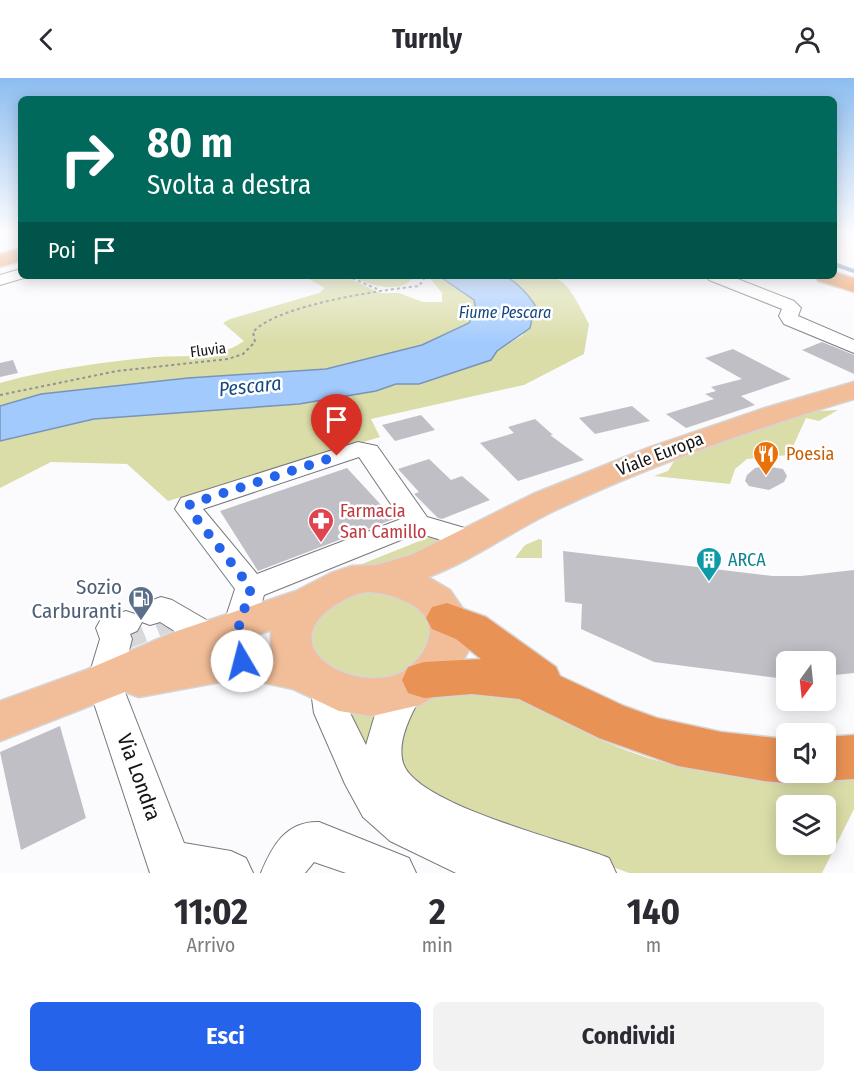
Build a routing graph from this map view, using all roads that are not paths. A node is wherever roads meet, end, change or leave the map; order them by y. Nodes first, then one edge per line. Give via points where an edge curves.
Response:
1 (837, 273) edge
2 (18, 275) edge
3 (723, 279) edge
4 (835, 279) edge
5 (854, 279) edge
6 (0, 280) edge
7 (854, 285) edge
8 (854, 347) edge
9 (852, 391) edge
10 (417, 523) junction
11 (475, 541) junction
12 (378, 578) junction
13 (308, 603) junction
14 (445, 614) junction
15 (236, 627) junction
16 (104, 682) junction
17 (317, 683) junction
18 (415, 685) junction
19 (549, 690) junction
20 (2, 713) edge
21 (854, 757) edge
22 (836, 758) edge
23 (776, 759) edge
24 (171, 867) edge
25 (231, 873) edge
26 (283, 873) edge
27 (394, 873) edge
28 (512, 873) edge
29 (594, 873) edge

1 - 5 highway
2 - 6 street
3 - 8 street via 788,305 792,308 791,320
4 - 7 highway
9 - 11 main road, Viale Europa via 725,429 620,470 537,506
10 - 11 street
10 - 15 street
10 - 15 street via 368,451 358,449 190,504
11 - 12 main road, Viale Europa via 436,561
11 - 14 main road, Viale Europa via 454,568
12 - 13 main road via 340,584
12 - 14 main road via 401,581 422,590
13 - 15 main road
13 - 17 main road via 297,617 291,642 294,659
14 - 18 main road via 450,639 447,650 442,661
14 - 19 highway via 533,673
15 - 16 main road via 153,677
15 - 16 street via 161,608 112,628 116,639
15 - 17 main road via 279,667
16 - 20 main road
16 - 24 street, Via Londra
17 - 18 main road via 360,697 376,697
17 - 28 street via 378,805 425,838
18 - 19 highway via 466,675 508,678
18 - 29 street via 397,706 382,750 393,787 410,801 451,822
19 - 23 highway via 616,724 668,741 732,756
21 - 22 highway
24 - 25 street
26 - 27 street via 288,857 304,845 318,842

